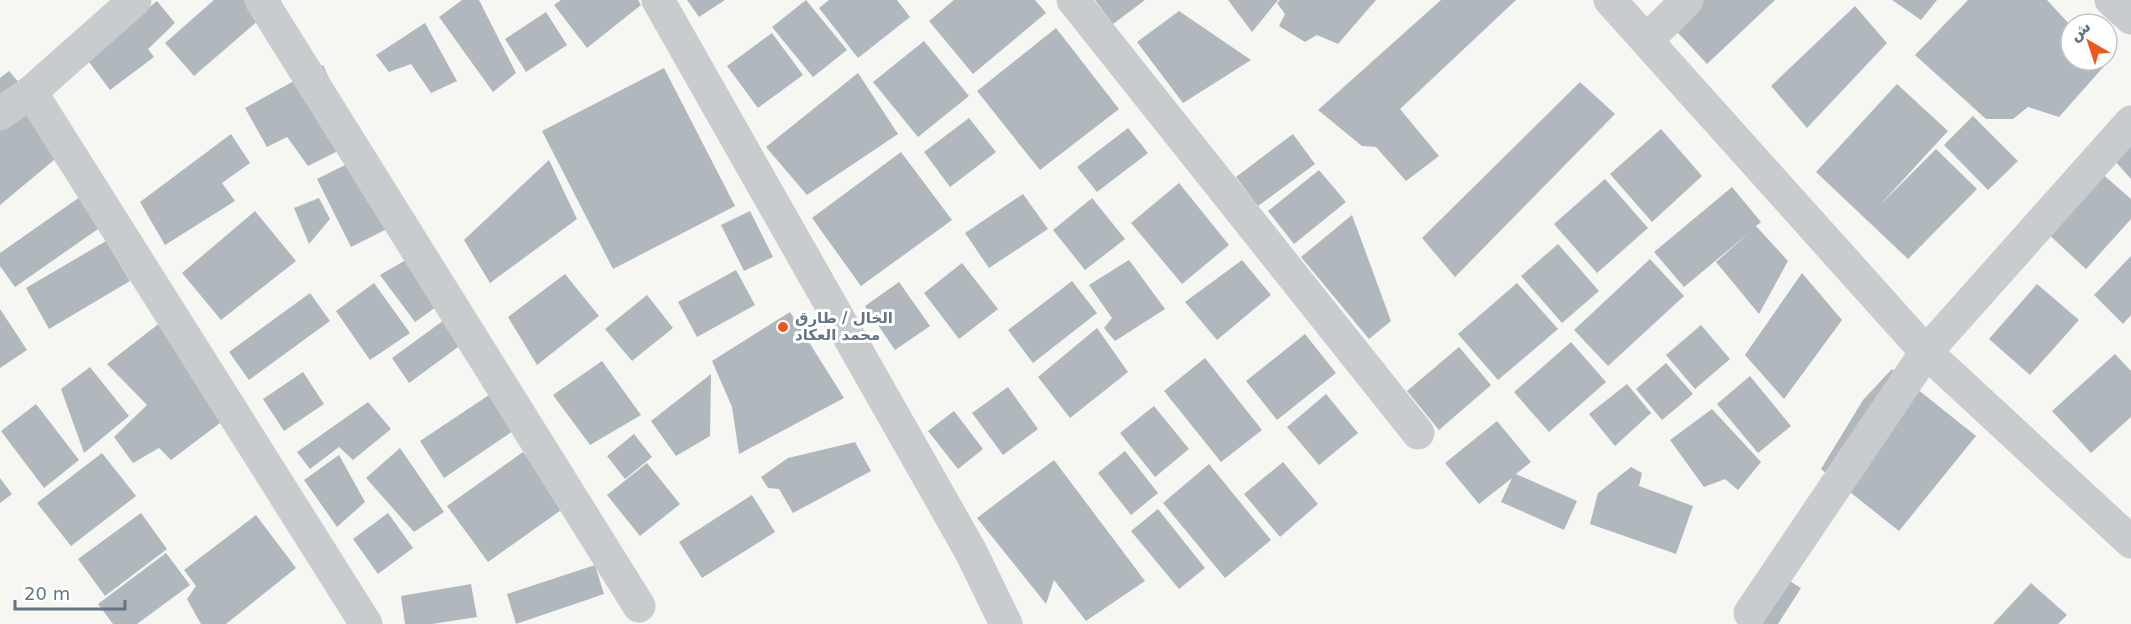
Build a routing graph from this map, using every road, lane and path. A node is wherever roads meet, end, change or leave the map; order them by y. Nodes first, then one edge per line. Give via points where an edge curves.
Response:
1 (135, 0) edge
2 (261, 0) edge
3 (658, 0) edge
4 (1073, 0) edge
5 (1610, 0) edge
6 (1687, 0) edge
7 (2111, 0) edge
8 (2131, 18) edge
9 (1647, 39) junction
10 (31, 92) junction
11 (0, 114) edge
12 (2131, 122) edge
13 (1926, 352) junction
14 (1418, 433) dead end
15 (2131, 542) edge
16 (639, 606) dead end
17 (1750, 614) dead end
18 (366, 624) edge
19 (1006, 624) edge

1 - 10 street
2 - 16 street
3 - 19 street via 971,552
4 - 14 street
5 - 9 street
6 - 9 street
7 - 8 street
9 - 13 street
10 - 11 street
10 - 18 street
12 - 13 street
13 - 15 street
13 - 17 street

